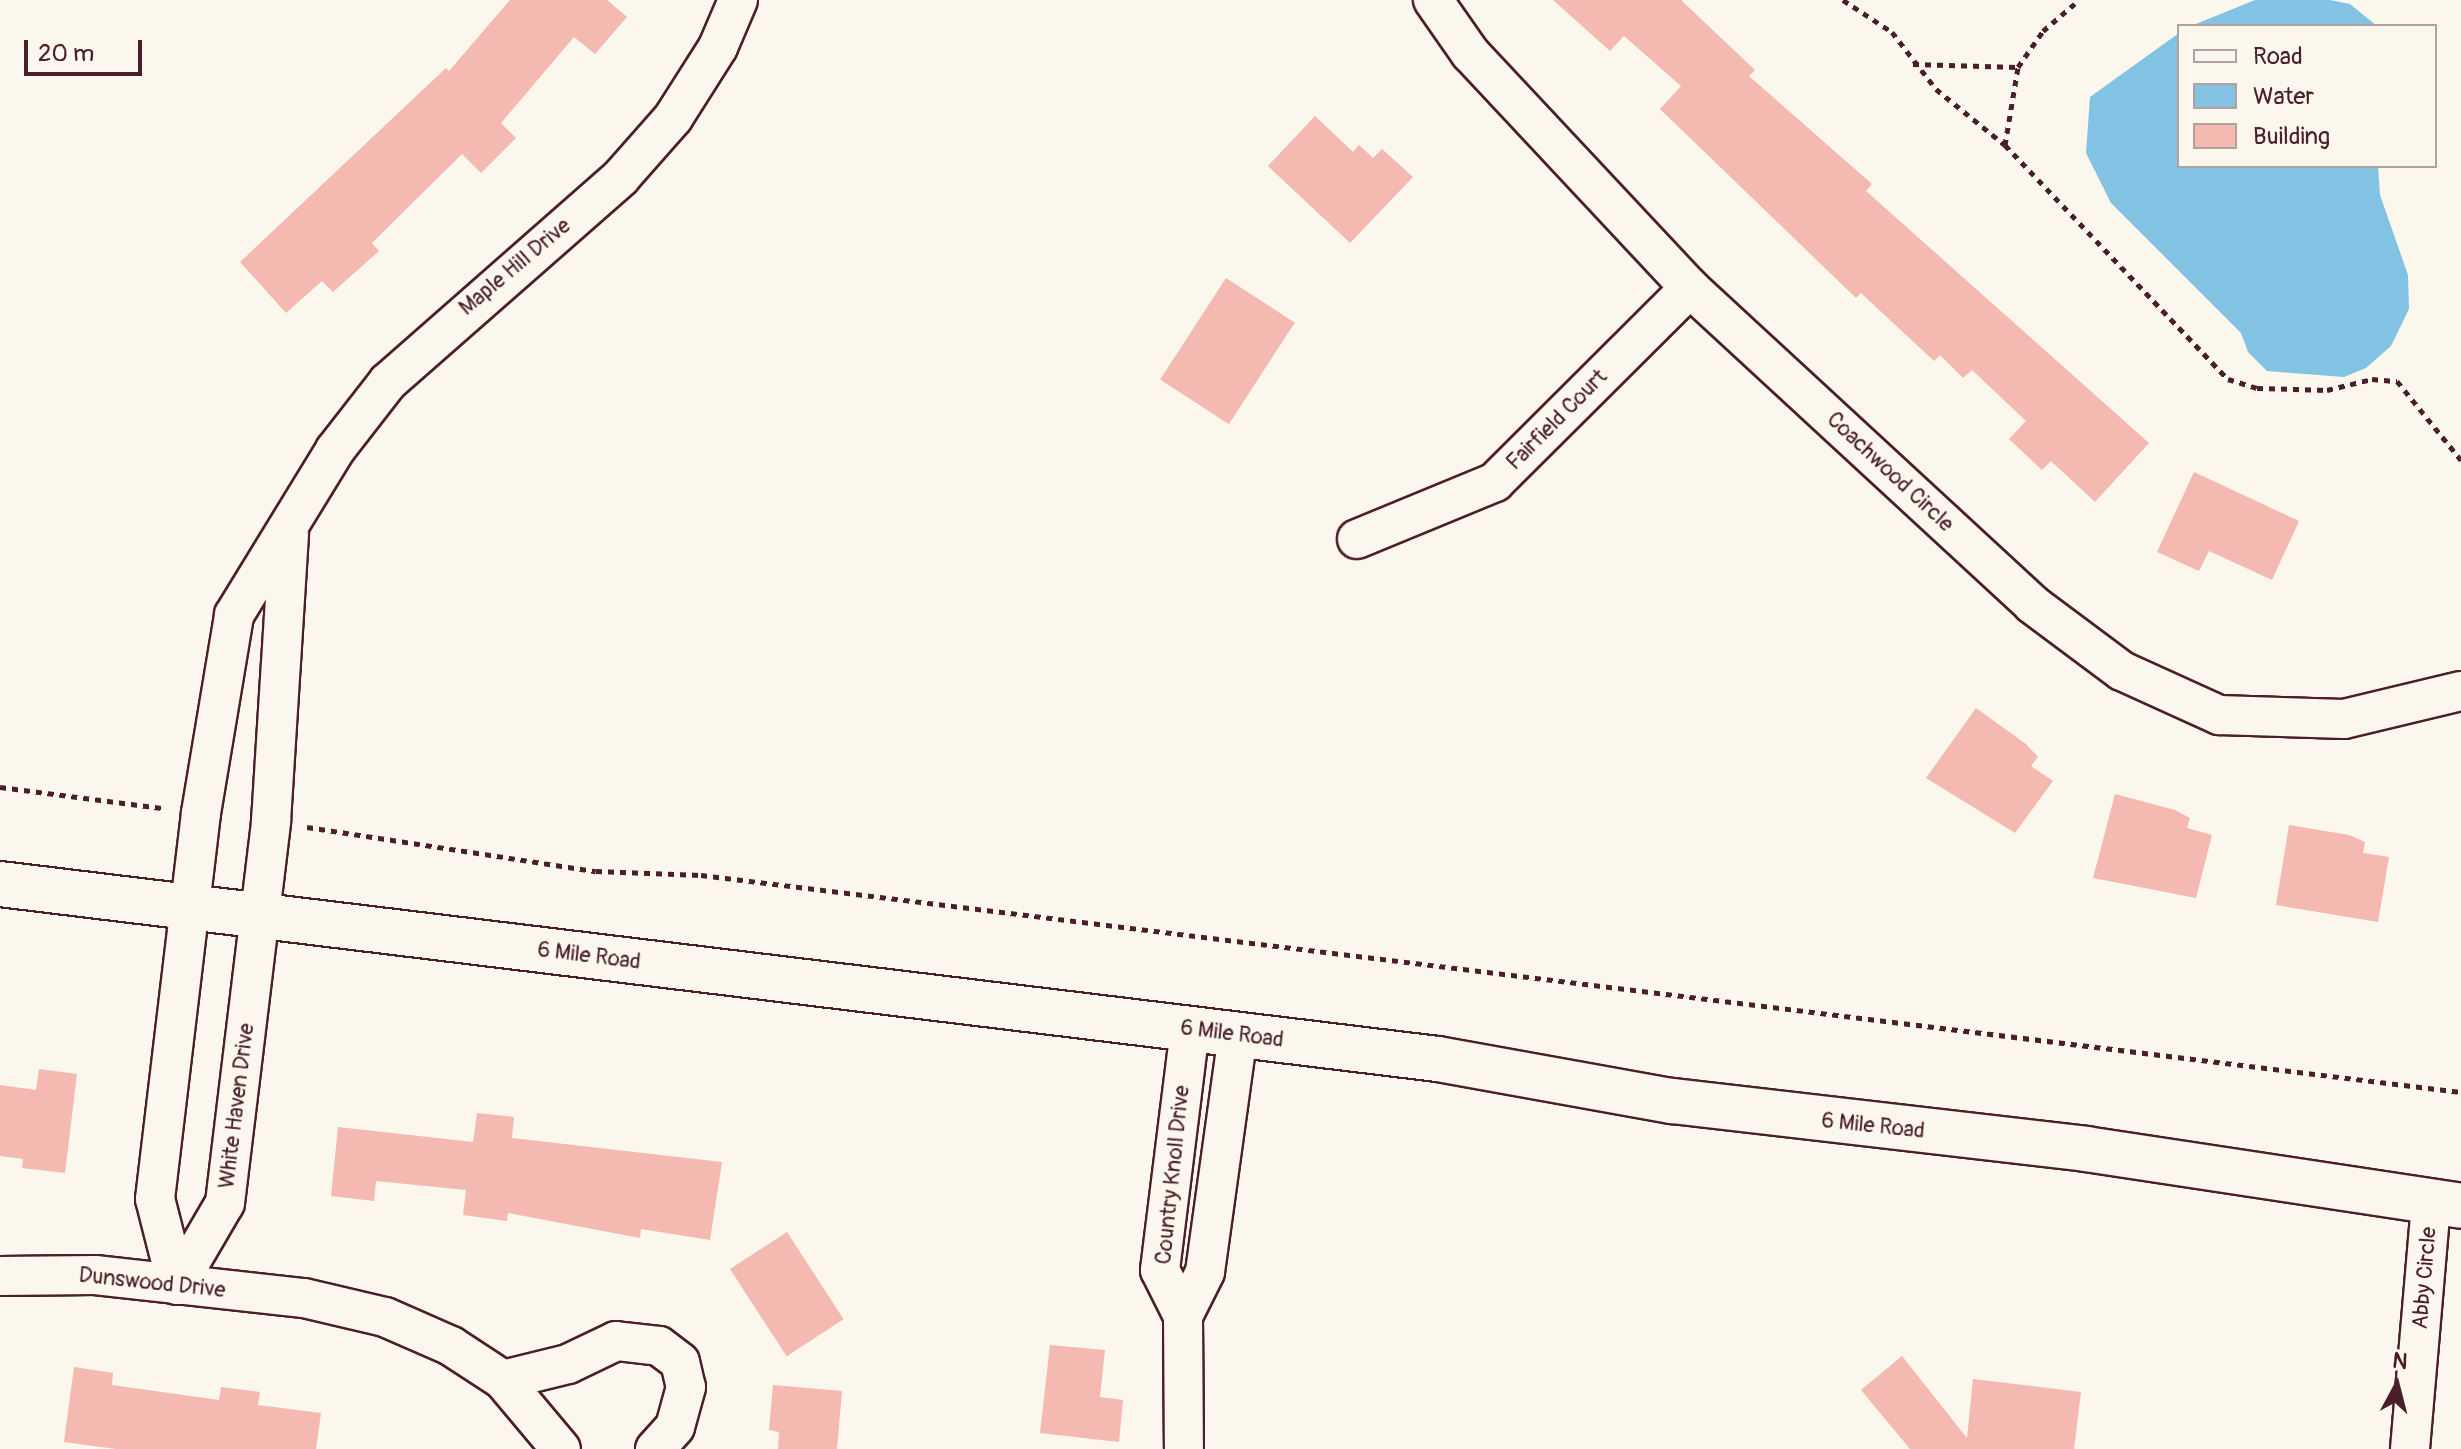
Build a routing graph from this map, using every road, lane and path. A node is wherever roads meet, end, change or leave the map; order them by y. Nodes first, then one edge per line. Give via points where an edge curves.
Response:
1 (738, 0) edge
2 (1433, 0) edge
3 (1843, 0) edge
4 (2079, 0) edge
5 (1913, 64) junction
6 (2018, 67) junction
7 (2005, 145) junction
8 (1690, 288) junction
9 (2461, 460) edge
10 (289, 534) junction
11 (1357, 539) dead end
12 (2461, 691) edge
13 (0, 787) edge
14 (201, 813) junction
15 (271, 821) junction
16 (0, 884) edge
17 (189, 908) junction
18 (260, 917) junction
19 (1190, 1029) junction
20 (1238, 1035) junction
21 (2461, 1092) edge
22 (2446, 1204) edge
23 (0, 1276) edge
24 (177, 1285) junction
25 (1183, 1316) junction
26 (503, 1380) junction
27 (561, 1449) edge
28 (655, 1449) edge
29 (1184, 1449) edge
30 (2410, 1449) edge

1 - 10 street, Maple Hill Drive via 718,47 673,118 621,177 388,382 335,450
2 - 8 street, Coachwood Circle via 1470,53
3 - 5 path via 1892,32
4 - 6 path via 2043,31
5 - 6 path
5 - 7 path
6 - 7 path
7 - 9 path via 2228,379 2257,388 2327,390 2372,379 2397,381 2411,405
8 - 11 street, Fairfield Court via 1495,482
8 - 12 street, Coachwood Circle via 2032,604 2122,671 2219,715 2344,719
10 - 14 street, Maple Hill Drive via 234,615
10 - 15 street, Maple Hill Drive
13 - 14 path
14 - 17 street, Maple Hill Drive
15 - 18 street, Maple Hill Drive
15 - 21 path via 596,871 701,875
16 - 17 street, 6 Mile Road
17 - 18 street, 6 Mile Road
17 - 24 street via 155,1199
18 - 19 street, 6 Mile Road
18 - 24 street, White Haven Drive via 225,1203
19 - 20 street, 6 Mile Road
19 - 25 street, Country Knoll Drive via 1160,1270
20 - 22 street, 6 Mile Road via 1438,1059 1672,1101 2086,1149
20 - 25 street, Country Knoll Drive via 1205,1272
22 - 30 street, Abby Circle
23 - 24 street, Dunswood Drive via 67,1274
24 - 26 street, Dunswood Drive via 304,1298 407,1326
25 - 29 street, Country Knoll Drive
26 - 27 street
26 - 28 street via 568,1364 616,1341 659,1346 680,1362 686,1387 675,1427

